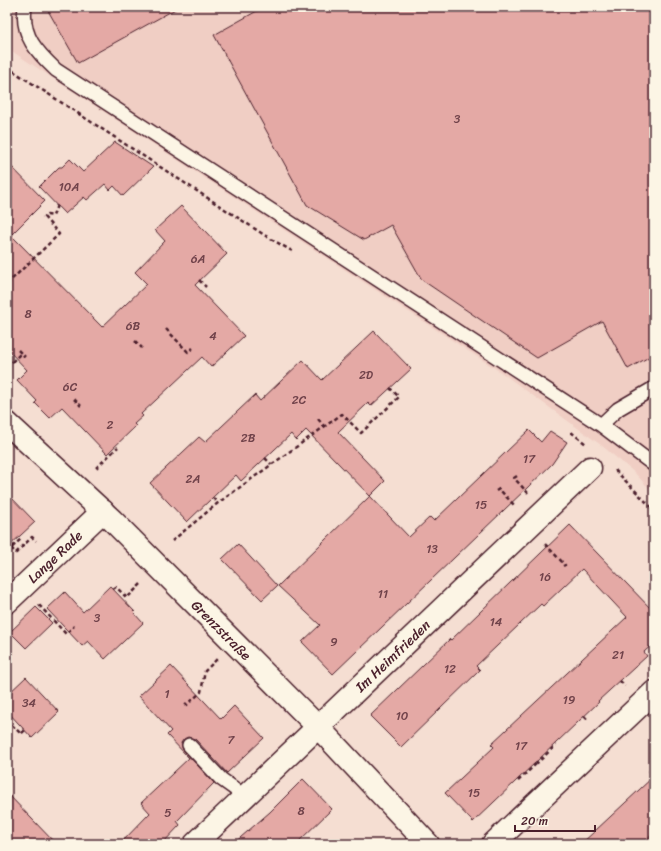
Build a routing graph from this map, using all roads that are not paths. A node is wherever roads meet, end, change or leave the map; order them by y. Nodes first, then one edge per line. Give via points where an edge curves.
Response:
1 (25, 7) edge
2 (654, 388) edge
3 (7, 423) edge
4 (600, 425) junction
5 (591, 458) road end
6 (654, 465) edge
7 (103, 511) junction
8 (7, 602) edge
9 (654, 692) edge
10 (318, 727) junction
11 (189, 745) dead end
12 (244, 798) junction
13 (195, 844) edge
14 (428, 844) edge
15 (492, 844) edge

1 - 4 lane via 26,31 37,52 56,70
2 - 4 lane via 618,409
3 - 7 street, Grenzstraße
4 - 6 lane
5 - 10 street, Im Heimfrieden
7 - 8 street, Lange Rade
7 - 10 street, Grenzstraße
9 - 15 street
10 - 12 street, Im Heimfrieden
10 - 14 street, Grenzstraße
11 - 12 lane via 221,779
12 - 13 street, Im Heimfrieden

